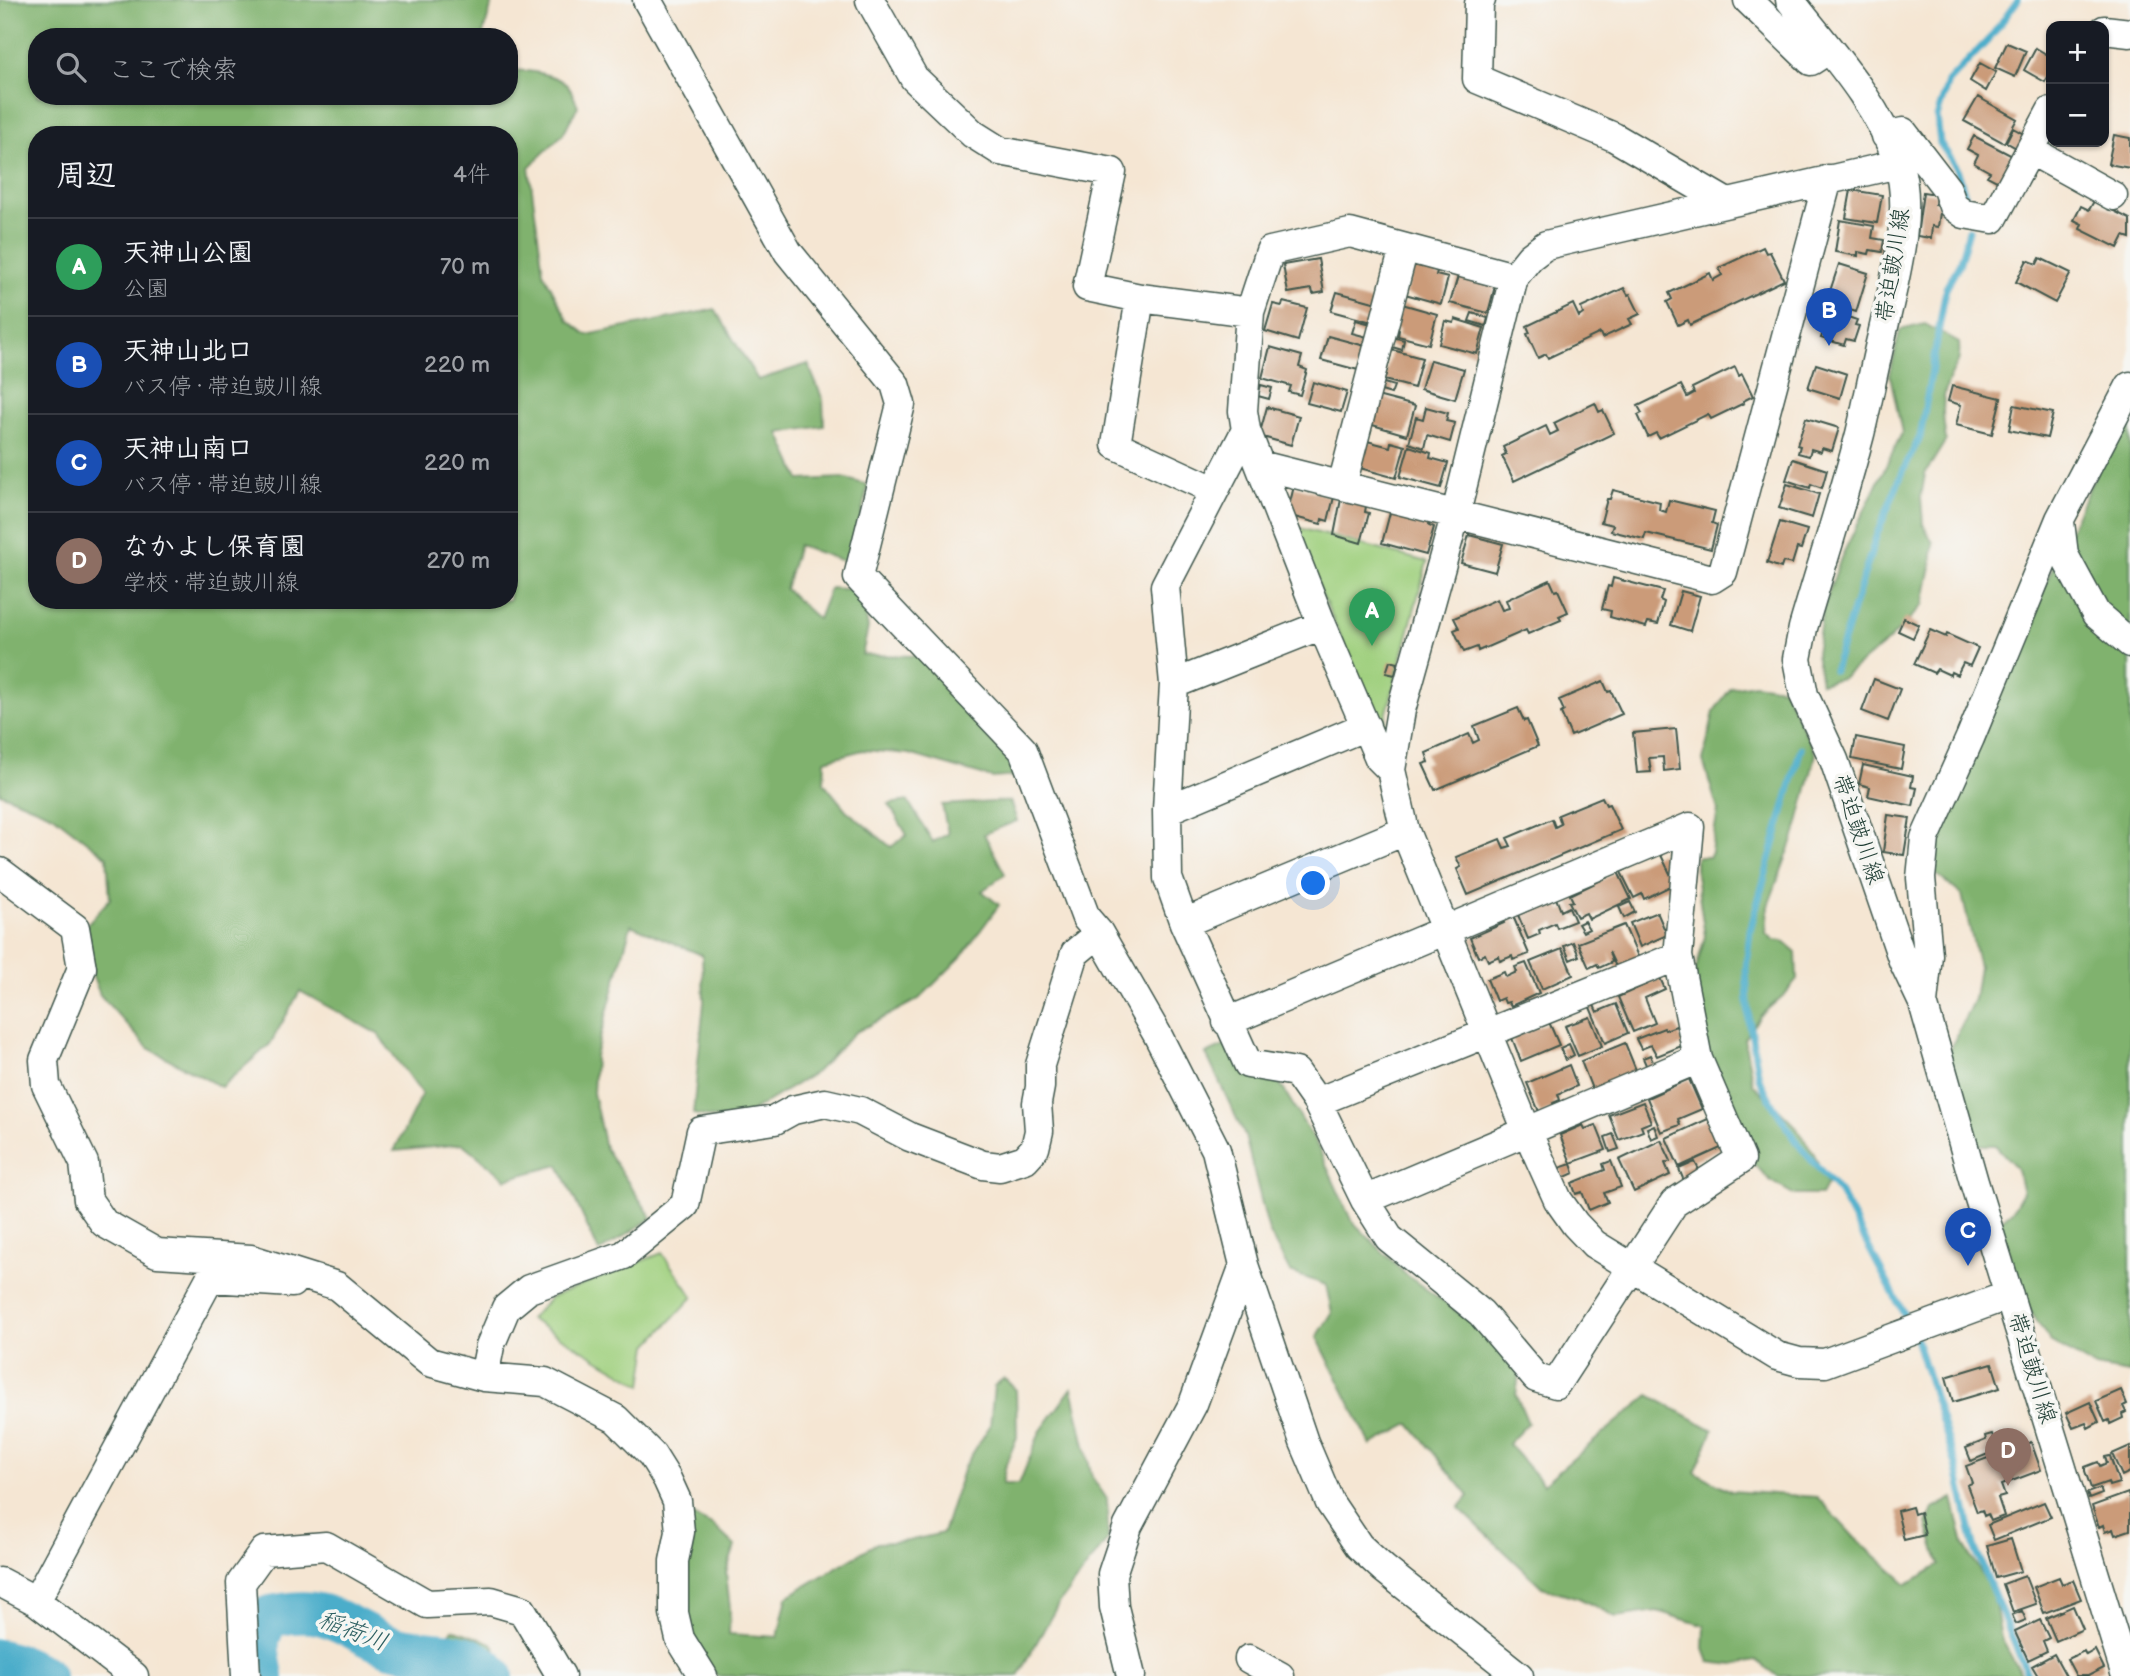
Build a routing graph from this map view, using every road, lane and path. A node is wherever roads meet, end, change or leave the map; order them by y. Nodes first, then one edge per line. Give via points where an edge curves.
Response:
1 (647, 0) edge
2 (870, 0) edge
3 (1481, 0) edge
4 (1748, 0) edge
5 (1790, 0) edge
6 (2109, 31) edge
7 (2130, 33) edge
8 (1828, 50) junction
9 (2046, 120) edge
10 (1886, 136) junction
11 (2030, 150) junction
12 (1899, 163) junction
13 (1828, 178) junction
14 (2113, 196) dead end
15 (1727, 202) junction
16 (1404, 248) junction
17 (1514, 277) junction
18 (1140, 298) junction
19 (1250, 312) junction
20 (2130, 386) edge
21 (1246, 430) junction
22 (1260, 465) junction
23 (1342, 485) junction
24 (1214, 490) junction
25 (1456, 513) junction
26 (2060, 519) junction
27 (1322, 625) junction
28 (2130, 643) edge
29 (1174, 684) junction
30 (1366, 726) junction
31 (1391, 770) junction
32 (1167, 810) junction
33 (1405, 831) junction
34 (0, 872) edge
35 (1184, 923) junction
36 (1446, 930) junction
37 (1098, 933) junction
38 (1678, 956) junction
39 (1923, 1003) junction
40 (1227, 1022) junction
41 (1487, 1032) junction
42 (1698, 1059) junction
43 (1317, 1102) junction
44 (1527, 1131) junction
45 (1365, 1200) junction
46 (157, 1253) junction
47 (1244, 1265) junction
48 (1632, 1269) junction
49 (210, 1278) junction
50 (337, 1286) junction
51 (2009, 1295) junction
52 (484, 1377) junction
53 (0, 1582) edge
54 (36, 1601) junction
55 (1249, 1659) dead end
56 (134, 1676) edge
57 (246, 1676) edge
58 (561, 1676) edge
59 (703, 1676) edge
60 (1131, 1676) edge
61 (1280, 1676) edge
62 (1520, 1676) edge
63 (2126, 1676) edge

1 - 37 street via 788,251 895,384 901,404 858,577 1023,750 1086,918
2 - 18 street via 914,78 973,134 1000,151 1112,172 1087,287
3 - 15 street via 1477,79 1614,137
4 - 8 street via 1811,61
5 - 8 street, 帯迫皷川線
6 - 7 street
8 - 10 street, 帯迫皷川線 via 1855,80
9 - 11 street
10 - 11 street via 1903,132 1964,214 1993,219
10 - 12 street, 帯迫皷川線
11 - 14 street
12 - 13 street
12 - 39 street, 帯迫皷川線 via 1905,203 1895,276 1860,433 1797,659 1804,695 1834,760 1903,961
13 - 15 street
13 - 25 street via 1723,572 1712,579
15 - 17 street via 1546,245
16 - 17 street
16 - 19 street via 1350,233 1270,251
16 - 23 street
17 - 25 street
18 - 19 street
18 - 24 street via 1116,445
19 - 21 street via 1243,411
20 - 26 street
21 - 22 street
21 - 24 street
22 - 23 street
22 - 27 street
23 - 25 street
24 - 29 street via 1165,586
25 - 31 street via 1401,710
26 - 28 street via 2064,555 2096,614
26 - 39 street via 1925,838 1921,878 1928,955
27 - 29 street
27 - 30 street
29 - 32 street
30 - 31 street via 1379,758
30 - 32 street
31 - 33 street
32 - 35 street via 1168,878
33 - 35 street
33 - 36 street
34 - 46 street via 75,928 82,968 44,1060 46,1086 84,1163 88,1200 104,1223
35 - 40 street
36 - 38 street via 1690,827
36 - 40 street
36 - 41 street
37 - 47 street via 1157,1034 1216,1150
37 - 52 street via 1074,953 1040,1065 1035,1148 1025,1159 1000,1167 983,1165 860,1111 825,1103 775,1120 701,1131 685,1205 624,1255 530,1289 506,1308 490,1346
38 - 41 street
38 - 42 street
39 - 51 street, 帯迫皷川線
40 - 43 street via 1248,1065 1296,1072
41 - 43 street
41 - 44 street
42 - 44 street
42 - 48 street via 1741,1160 1674,1203
43 - 45 street
44 - 45 street
44 - 48 street via 1558,1200 1575,1224 1594,1244
45 - 48 street via 1389,1238 1482,1313 1536,1378 1556,1384
46 - 49 street via 164,1267
46 - 50 street via 251,1259
47 - 60 street via 1193,1404 1128,1526 1114,1565 1114,1607
47 - 62 street via 1304,1442 1330,1503 1359,1546 1384,1569
48 - 51 street via 1777,1356 1798,1362 1825,1363
49 - 50 street
49 - 54 street
50 - 52 street via 429,1362
51 - 63 street, 帯迫皷川線
52 - 59 street via 545,1382 616,1419 652,1455 677,1501 680,1519 674,1613 680,1639
53 - 54 street
54 - 56 street
55 - 61 street
57 - 58 street via 241,1583 264,1551 326,1546 427,1604 491,1601 522,1610

